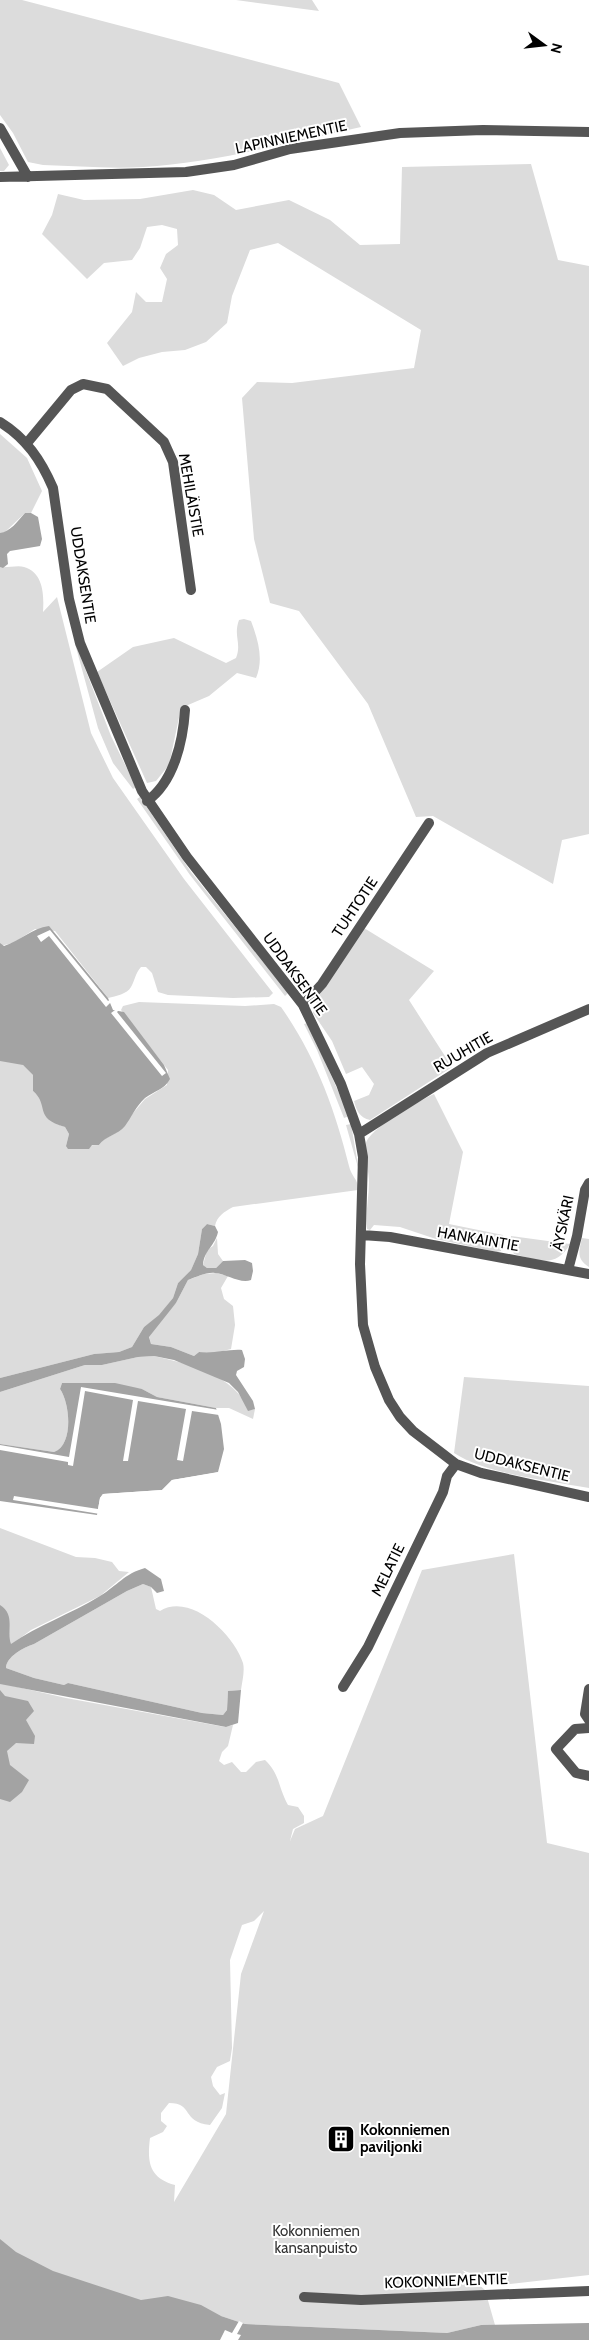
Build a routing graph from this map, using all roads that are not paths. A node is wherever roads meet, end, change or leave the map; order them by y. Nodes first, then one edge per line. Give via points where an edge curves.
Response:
1 (0, 128) edge
2 (589, 132) edge
3 (0, 177) edge
4 (28, 177) junction
5 (0, 422) edge
6 (27, 443) junction
7 (191, 590) dead end
8 (185, 710) dead end
9 (147, 801) junction
10 (429, 823) dead end
11 (304, 1005) junction
12 (589, 1009) edge
13 (359, 1134) junction
14 (589, 1183) edge
15 (362, 1235) junction
16 (568, 1270) junction
17 (589, 1274) edge
18 (456, 1464) junction
19 (589, 1497) edge
20 (343, 1687) dead end
21 (589, 1689) edge
22 (589, 1720) edge
23 (589, 1728) edge
24 (589, 1776) edge
25 (589, 2291) edge
26 (304, 2297) dead end

1 - 4 street
2 - 4 street, LAPINNIEMENTIE via 483,130 400,133 290,150 234,165 186,172
3 - 4 street, LAPINNIEMENTIE
5 - 6 street, UDDAKSENTIE
6 - 7 street, MEHILÄISTIE via 71,390 82,384 107,389 138,416 160,437 173,462
6 - 9 street, UDDAKSENTIE via 53,488 69,600 80,643
8 - 9 street via 182,736 174,761 161,787
9 - 11 street, UDDAKSENTIE
10 - 11 street, TUHTOTIE via 322,984
11 - 13 street, UDDAKSENTIE via 329,1056
12 - 13 street, RUUHITIE via 487,1053
13 - 15 street, UDDAKSENTIE
14 - 16 street, ÄYSKÄRI
15 - 16 street, HANKAINTIE
15 - 18 street, UDDAKSENTIE via 360,1295 363,1325 380,1383 400,1417 428,1444
16 - 17 street, HANKAINTIE
18 - 19 street, UDDAKSENTIE via 481,1473
18 - 20 street, MELATIE via 447,1476 443,1492 368,1646
21 - 22 street via 585,1714
23 - 24 street via 575,1729 556,1749 576,1773
25 - 26 street, KOKONNIEMENTIE via 361,2300

